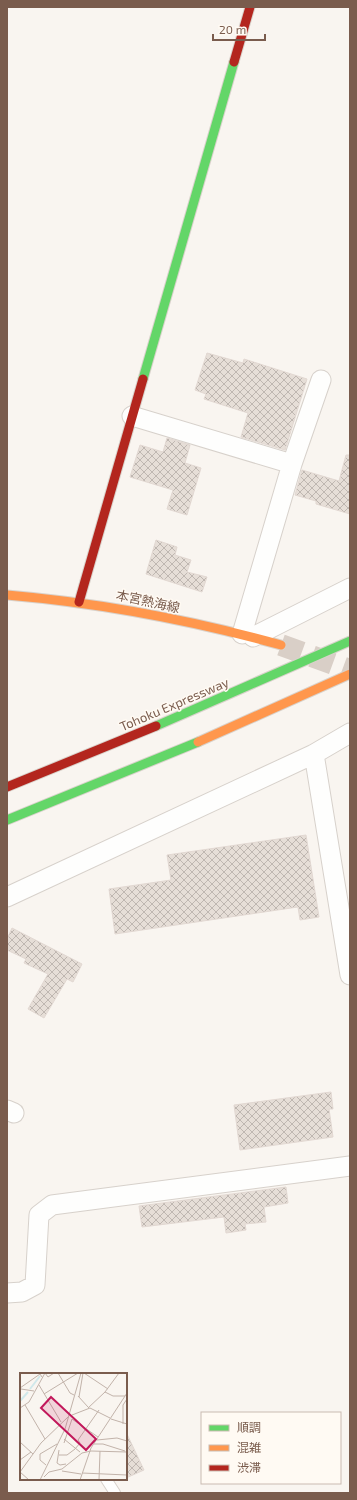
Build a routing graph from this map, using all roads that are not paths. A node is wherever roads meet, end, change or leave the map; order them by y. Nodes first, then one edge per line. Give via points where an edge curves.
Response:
1 (250, 7) edge
2 (321, 380) dead end
3 (132, 416) junction
4 (292, 464) junction
5 (350, 588) edge
6 (7, 596) edge
7 (79, 602) junction
8 (248, 636) junction
9 (350, 641) edge
10 (281, 645) tunnel mouth
11 (350, 674) edge
12 (350, 733) edge
13 (96, 751) junction
14 (314, 754) junction
15 (7, 777) edge
16 (110, 778) junction
17 (7, 787) edge
18 (7, 820) edge
19 (7, 829) edge
20 (7, 898) edge
21 (350, 975) edge
22 (350, 1166) edge
23 (7, 1292) edge
24 (107, 1480) edge
25 (115, 1493) edge

1 - 3 main road
2 - 4 street
3 - 4 street
3 - 7 main road
4 - 8 street
5 - 8 street
6 - 7 main road, 本宮熱海線
7 - 8 main road, 本宮熱海線 via 136,610
8 - 10 main road, 本宮熱海線
9 - 13 main road, Tohoku Expressway
11 - 16 main road via 185,748
12 - 14 street
13 - 15 main road
13 - 17 main road, Tohoku Expressway
14 - 20 street
14 - 21 street
16 - 18 main road
16 - 19 main road
22 - 23 street via 52,1205 39,1215 35,1285 22,1292
24 - 25 lane

